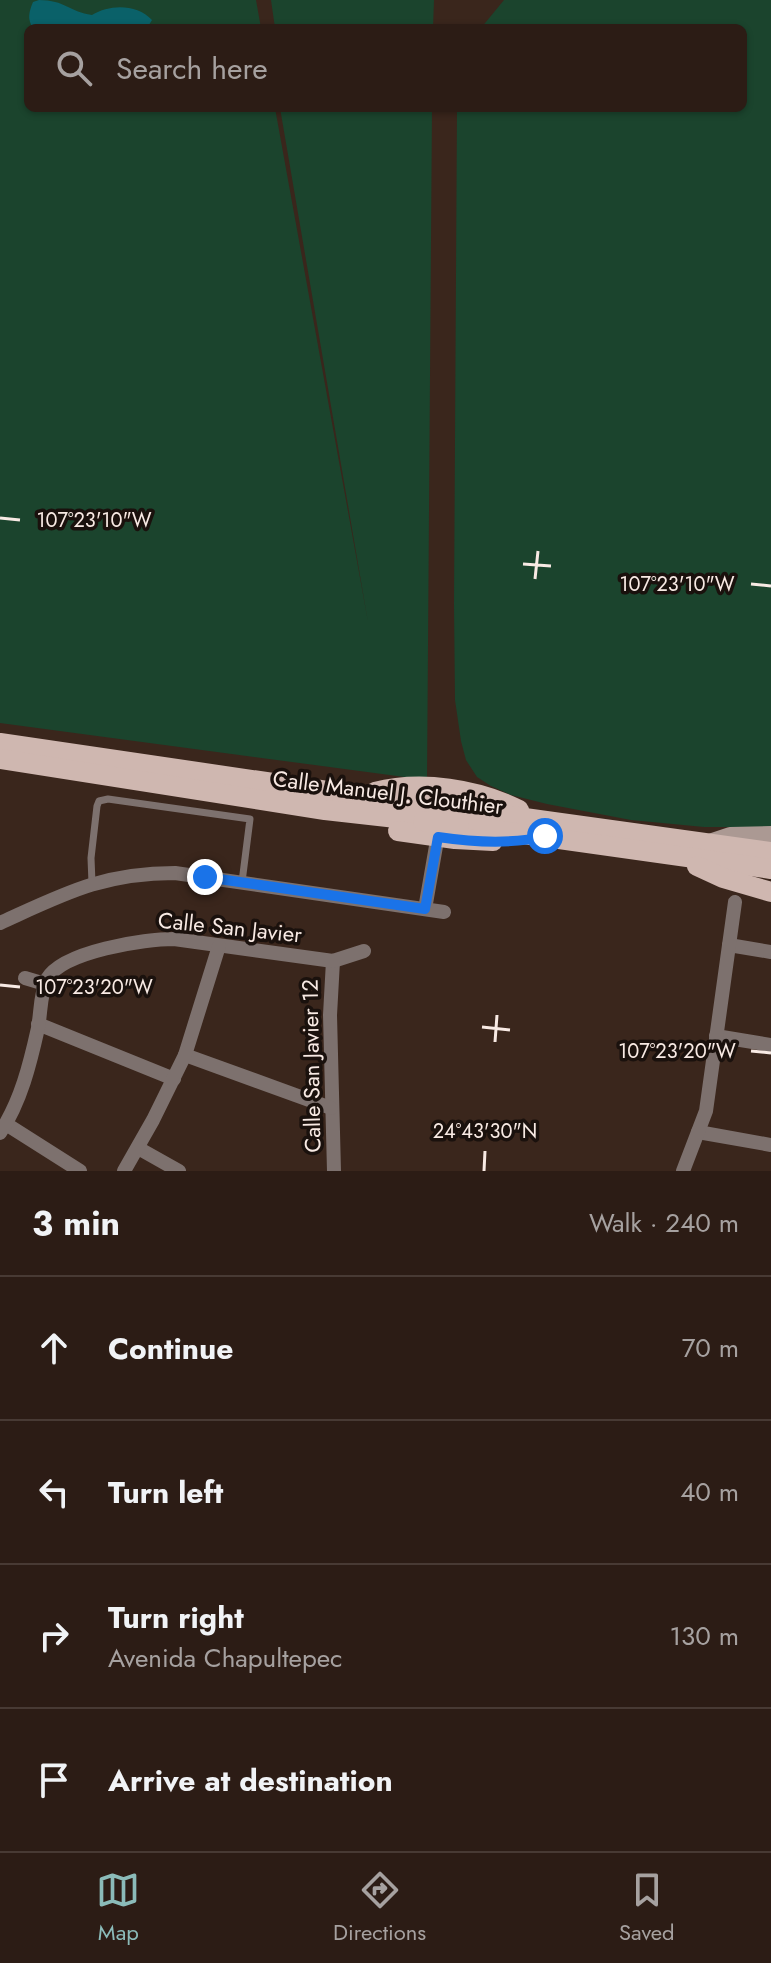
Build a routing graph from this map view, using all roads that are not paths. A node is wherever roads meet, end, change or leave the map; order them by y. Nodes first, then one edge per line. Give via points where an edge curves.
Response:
1 (0, 743) edge
2 (0, 759) edge
3 (448, 790) junction
4 (362, 796) junction
5 (325, 810) junction
6 (423, 813) junction
7 (541, 828) junction
8 (771, 834) edge
9 (438, 837) junction
10 (704, 843) junction
11 (771, 852) edge
12 (679, 857) junction
13 (771, 869) edge
14 (242, 882) junction
15 (92, 883) junction
16 (771, 892) edge
17 (735, 902) dead end
18 (425, 909) junction
19 (444, 912) dead end
20 (0, 923) edge
21 (729, 945) junction
22 (219, 946) junction
23 (364, 951) dead end
24 (771, 952) edge
25 (333, 961) junction
26 (25, 978) dead end
27 (47, 980) junction
28 (38, 1024) junction
29 (716, 1036) junction
30 (771, 1045) edge
31 (185, 1055) junction
32 (174, 1079) junction
33 (331, 1108) junction
34 (3, 1128) edge
35 (698, 1132) junction
36 (771, 1145) edge
37 (138, 1148) junction
38 (80, 1171) edge
39 (124, 1171) edge
40 (179, 1171) edge
41 (334, 1171) edge
42 (683, 1171) edge

1 - 4 main road, Calle Manuel J. Clouthier
2 - 5 main road, Calle Manuel J. Clouthier
3 - 4 main road via 405,787
3 - 7 main road via 489,798
3 - 9 street
4 - 6 main road, Calle Manuel J. Clouthier
5 - 6 main road, Calle Manuel J. Clouthier
5 - 9 main road via 373,828
6 - 7 main road, Calle Manuel J. Clouthier, bridge
7 - 9 main road via 529,841
7 - 10 main road, Calle Manuel J. Clouthier
7 - 12 main road, Calle Manuel J. Clouthier
8 - 10 street via 730,835
9 - 18 street
10 - 11 main road, Calle Manuel J. Clouthier
12 - 13 main road, Calle Manuel J. Clouthier
12 - 16 main road
14 - 15 street via 143,873
14 - 15 lane via 250,819 108,799 97,806
14 - 18 street
15 - 20 street
17 - 21 street
18 - 19 street
21 - 24 street
21 - 29 street
22 - 25 street, Calle San Javier
22 - 27 street, Calle San Javier via 174,939 125,943 63,965
22 - 31 street
23 - 25 street, Calle San Javier
25 - 33 street, Calle San Javier 12
26 - 27 street
27 - 28 street
28 - 32 street
28 - 34 street via 26,1074
29 - 30 street
29 - 35 street
31 - 32 street
31 - 33 street
32 - 37 street
33 - 41 street, Calle San Javier 12
34 - 38 street
35 - 36 street
35 - 42 street
37 - 39 street
37 - 40 street

